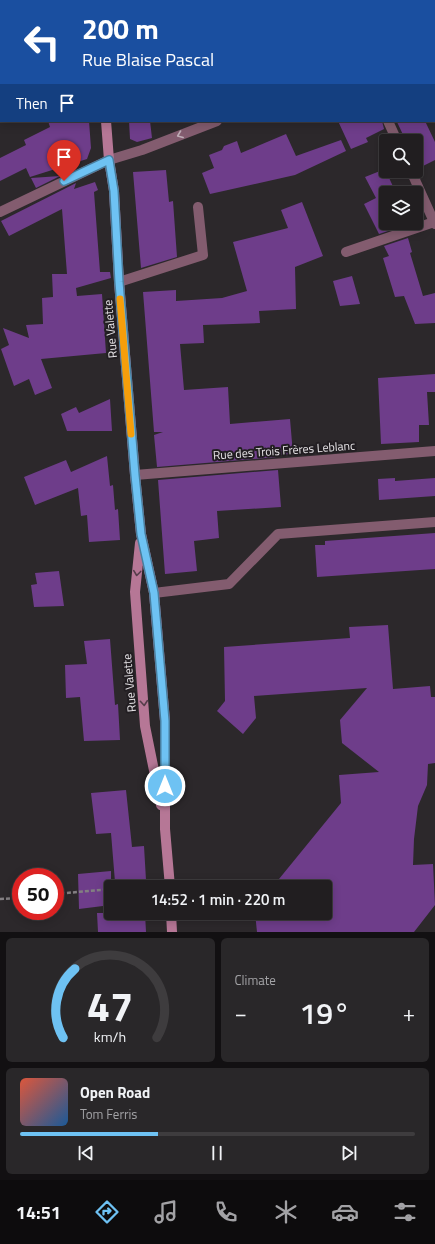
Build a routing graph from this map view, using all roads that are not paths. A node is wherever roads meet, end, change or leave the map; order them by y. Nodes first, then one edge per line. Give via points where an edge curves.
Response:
1 (106, 122) edge
2 (214, 122) edge
3 (388, 122) edge
4 (394, 134) edge
5 (109, 160) junction
6 (414, 178) edge
7 (198, 207) dead end
8 (0, 212) edge
9 (435, 223) edge
10 (346, 252) dead end
11 (119, 282) junction
12 (435, 451) edge
13 (135, 475) junction
14 (435, 522) edge
15 (141, 534) junction
16 (154, 593) junction
17 (165, 829) junction
18 (169, 880) edge
19 (171, 920) edge
20 (172, 932) edge

1 - 5 main road, Rue Valette
2 -> 5 street
3 - 4 street
5 - 8 street
5 - 11 main road, Rue Valette via 114,191
6 - 9 street
7 - 11 street via 203,255
9 - 10 street
11 - 13 main road, Rue Valette
12 - 13 street, Rue des Trois Frères Leblanc
13 - 15 main road, Rue Valette
14 - 16 street via 278,534 229,584
15 - 16 main road, Rue Valette
15 -> 17 main road, Rue Valette via 134,592 145,726
16 - 17 main road, Rue Valette via 165,721
17 - 18 main road, Rue Valette
19 - 20 main road

